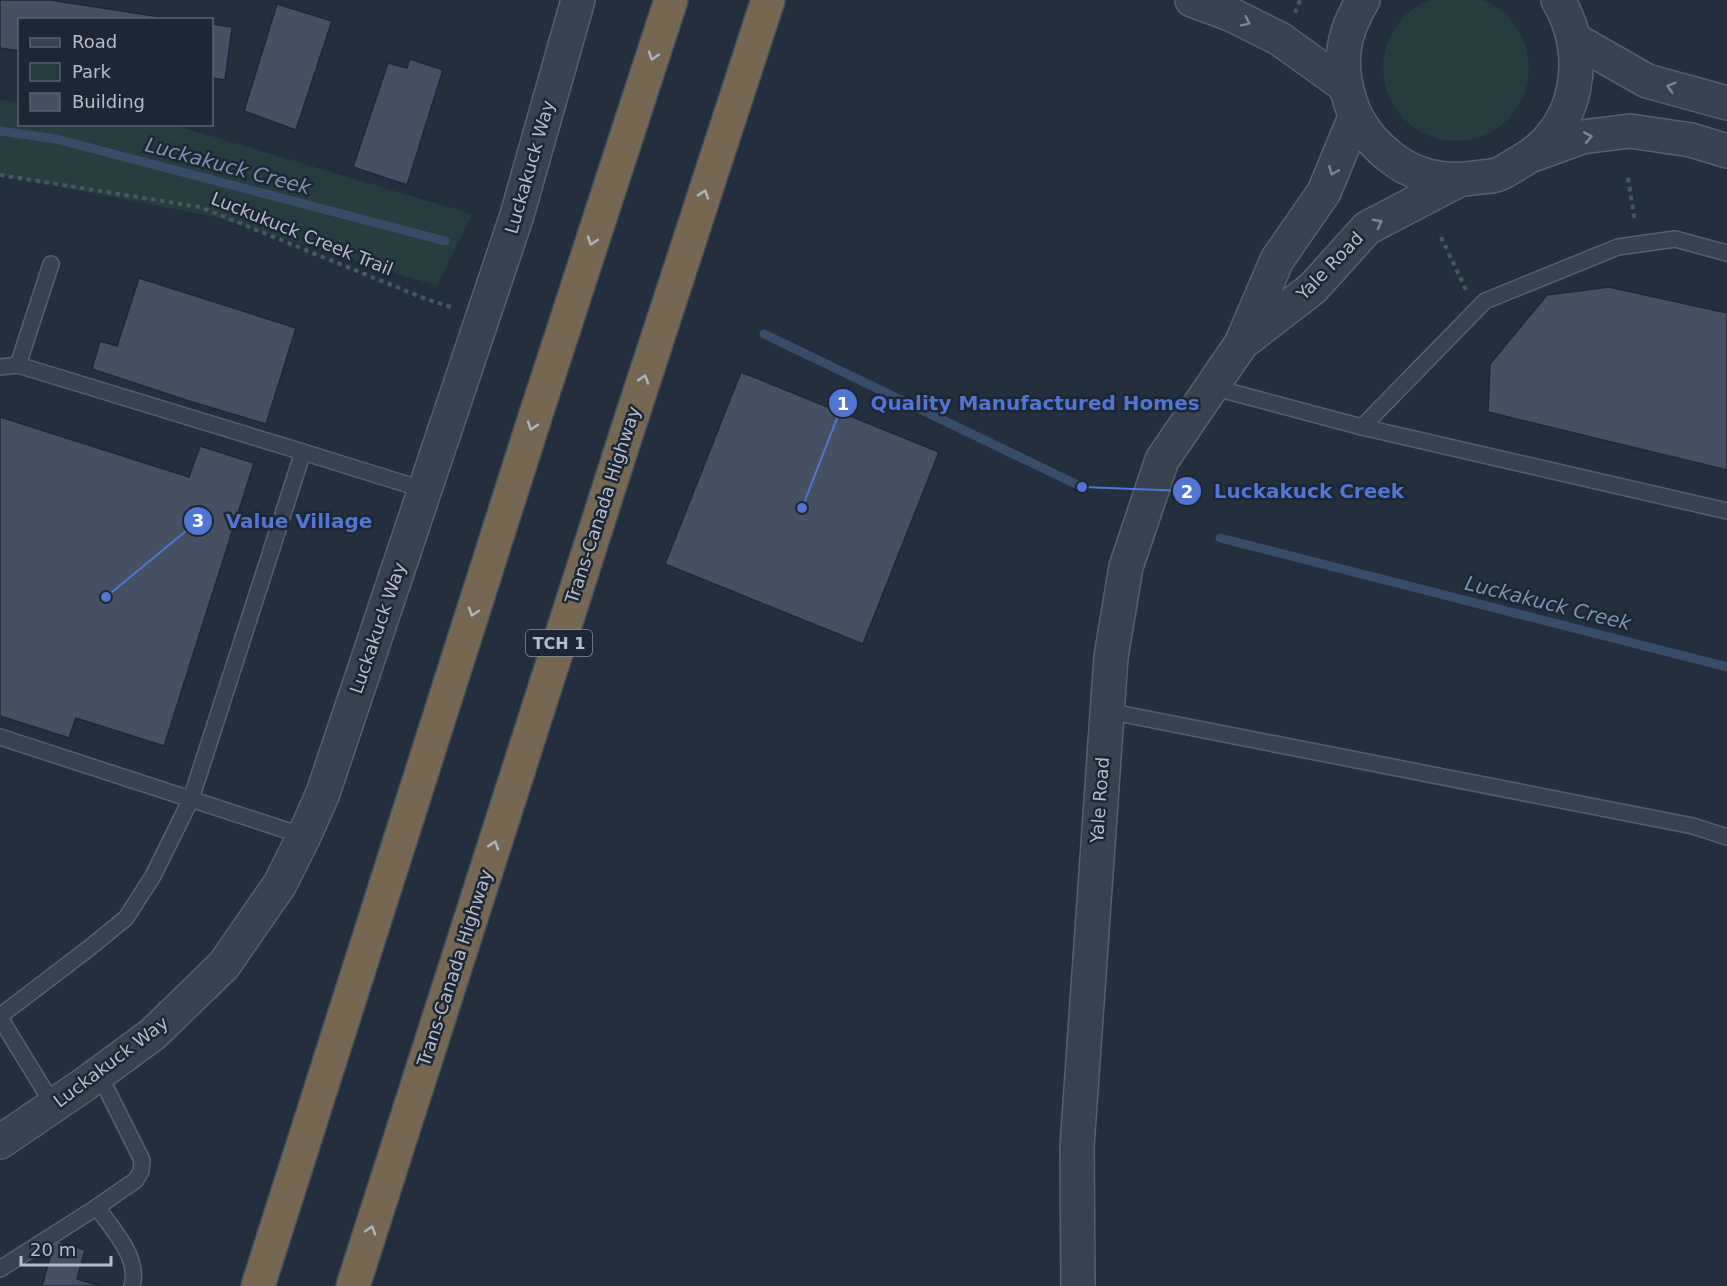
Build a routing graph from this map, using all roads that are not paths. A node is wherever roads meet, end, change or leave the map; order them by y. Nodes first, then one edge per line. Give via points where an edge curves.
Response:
1 (578, 0) edge
2 (671, 0) edge
3 (768, 0) edge
4 (1192, 0) edge
5 (1363, 0) edge
6 (1558, 0) edge
7 (1575, 40) junction
8 (1344, 85) junction
9 (1727, 103) edge
10 (1355, 117) junction
11 (1727, 151) edge
12 (1533, 155) junction
13 (1457, 181) junction
14 (1727, 253) edge
15 (51, 264) dead end
16 (1241, 344) junction
17 (18, 365) junction
18 (0, 367) edge
19 (1212, 387) junction
20 (1362, 427) junction
21 (303, 452) junction
22 (425, 490) junction
23 (1727, 511) edge
24 (1107, 711) junction
25 (0, 737) edge
26 (190, 799) junction
27 (304, 836) junction
28 (1727, 837) edge
29 (0, 1017) edge
30 (99, 1074) junction
31 (54, 1106) junction
32 (0, 1142) edge
33 (97, 1207) junction
34 (0, 1269) edge
35 (132, 1286) edge
36 (258, 1286) edge
37 (353, 1286) edge
38 (1078, 1286) edge

1 - 22 street, Luckakuck Way via 517,215
2 -> 36 highway
37 -> 3 highway, Trans-Canada Highway / TCH 1
4 -> 8 street via 1280,39
5 - 8 street via 1351,19 1343,51
6 - 7 street
9 -> 7 street via 1647,81
7 - 12 street via 1577,72 1570,103 1555,131
8 - 10 street
10 - 13 street via 1374,143 1398,163 1426,176
10 -> 16 street, Yale Road via 1324,192 1277,260
12 -> 11 street via 1582,137 1630,131 1691,140
12 - 13 street via 1497,175
16 -> 13 street, Yale Road via 1313,288 1367,228
14 - 20 lane via 1675,239 1618,247 1485,301
15 - 17 lane
16 - 19 street, Yale Road
17 - 18 lane
17 - 21 lane
19 - 20 lane
19 - 24 street, Yale Road via 1161,460 1126,567 1111,657
20 - 23 lane
21 - 22 lane
21 - 26 lane
22 - 27 street, Luckakuck Way via 323,793
24 - 28 lane via 1693,826
24 - 38 street, Yale Road via 1077,1147
25 - 26 lane
26 - 27 lane
26 - 29 lane via 153,876 126,918
27 - 30 street, Luckakuck Way via 280,884 224,965 153,1034
29 - 31 lane
30 - 31 street, Luckakuck Way
30 - 33 lane via 142,1160 136,1180
31 - 32 street, Luckakuck Way
33 - 34 lane
33 - 35 lane via 130,1255

